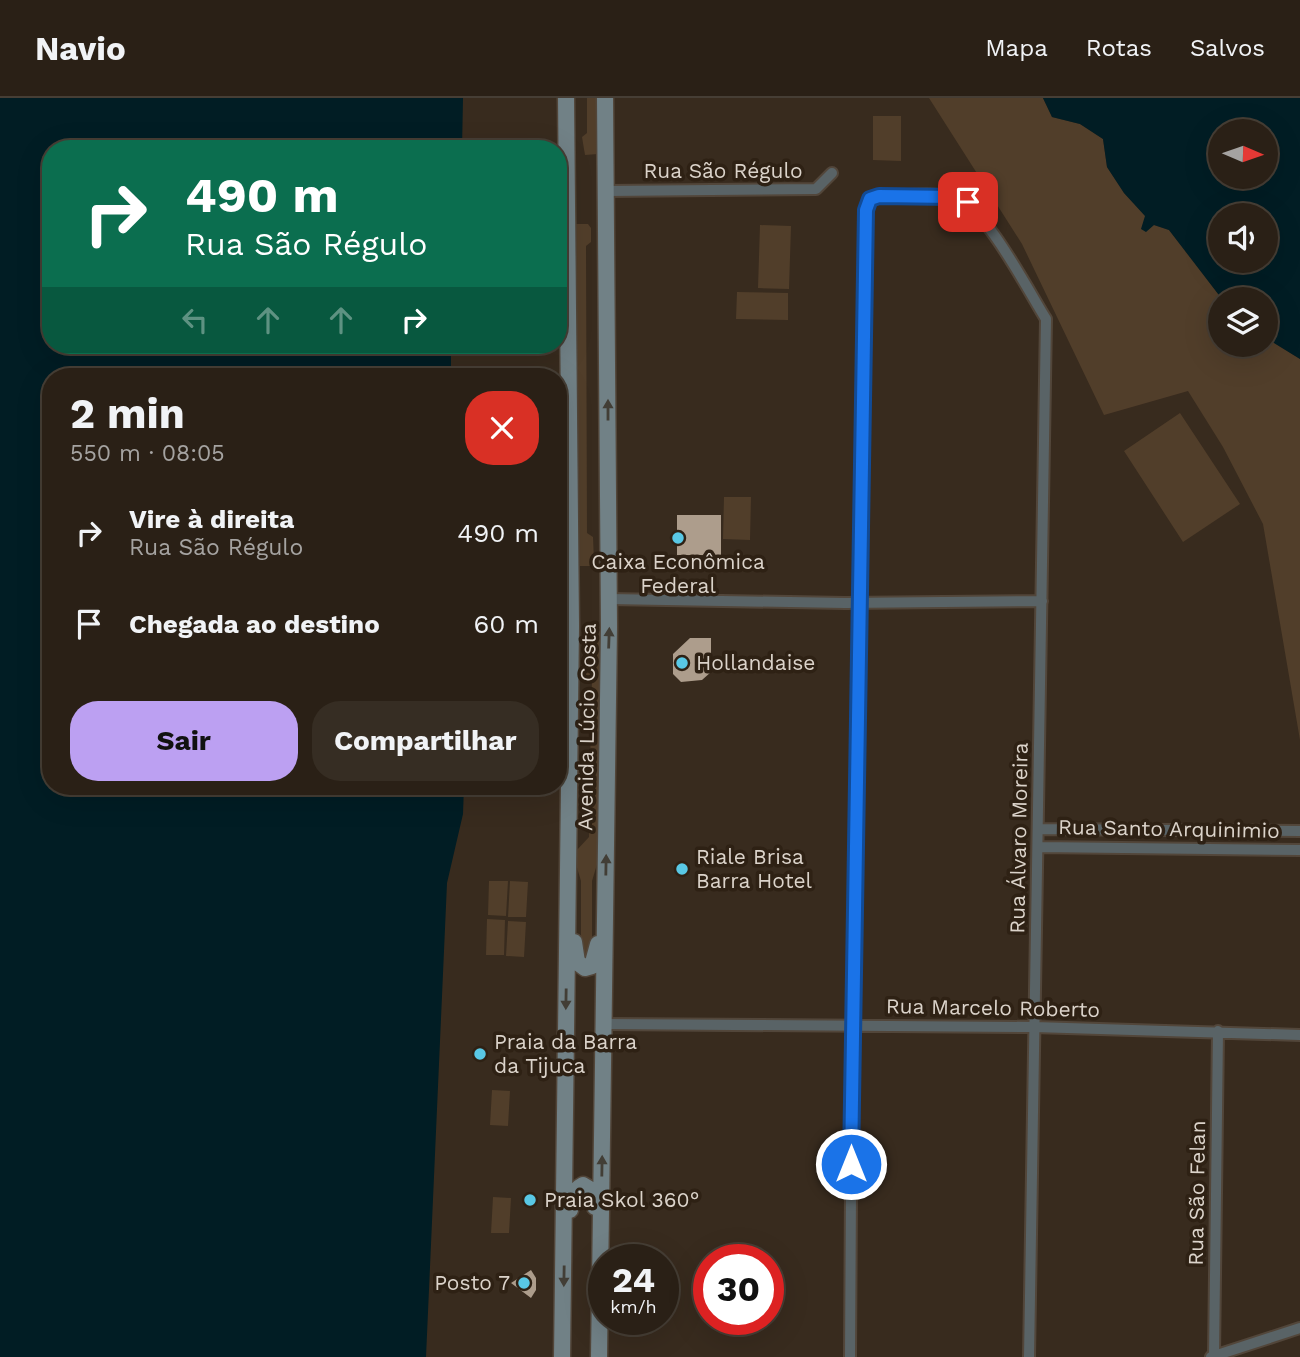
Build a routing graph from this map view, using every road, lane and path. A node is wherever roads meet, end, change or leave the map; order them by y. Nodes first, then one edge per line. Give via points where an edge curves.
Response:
1 (566, 98) edge
2 (604, 98) edge
3 (566, 140) edge
4 (832, 173) dead end
5 (607, 191) junction
6 (567, 204) edge
7 (609, 599) junction
8 (1042, 601) junction
9 (859, 603) junction
10 (1038, 829) junction
11 (1300, 831) edge
12 (1038, 847) junction
13 (1300, 850) edge
14 (567, 891) junction
15 (606, 904) junction
16 (602, 1024) junction
17 (852, 1026) junction
18 (1034, 1027) junction
19 (1218, 1031) junction
20 (1300, 1035) edge
21 (564, 1242) junction
22 (600, 1244) joint
23 (1300, 1328) edge
24 (599, 1335) edge
25 (562, 1357) edge
26 (599, 1357) edge
27 (850, 1357) edge
28 (1029, 1357) edge
29 (1212, 1357) edge

1 - 3 main road, Avenida Lúcio Costa
2 - 5 main road, Avenida Lúcio Costa
4 - 5 street, Rua São Régulo via 816,190
7 -> 5 main road, Avenida Lúcio Costa
6 - 14 main road, Avenida Lúcio Costa via 571,626
7 - 9 street
15 -> 7 main road, Avenida Lúcio Costa
8 - 9 street
8 - 9 street, Rua Álvaro Moreira via 1046,319 968,202 953,197 879,196 870,199 866,210
8 - 10 street, Rua Álvaro Moreira
9 - 17 street
10 - 11 street, Rua Santo Arquinimio
10 - 12 street, Rua Álvaro Moreira
12 - 13 street, Rua Santo Arquinimio
12 - 18 street, Rua Álvaro Moreira
14 - 15 main road via 577,962 585,968 594,962
14 -> 21 main road, Avenida Lúcio Costa
15 - 16 main road, Avenida Lúcio Costa
16 - 17 street, Rua Marcelo Roberto
22 -> 16 main road, Avenida Lúcio Costa
17 - 18 street, Rua Marcelo Roberto
17 - 27 street
18 - 19 street, Rua Marcelo Roberto
18 - 28 street, Rua Álvaro Moreira
19 - 20 street, Rua Marcelo Roberto
19 - 29 street, Rua São Felan
21 - 22 main road via 573,1196 583,1185 593,1191
21 -> 25 main road, Avenida Lúcio Costa
23 - 29 street
24 - 26 main road, Avenida Lúcio Costa

